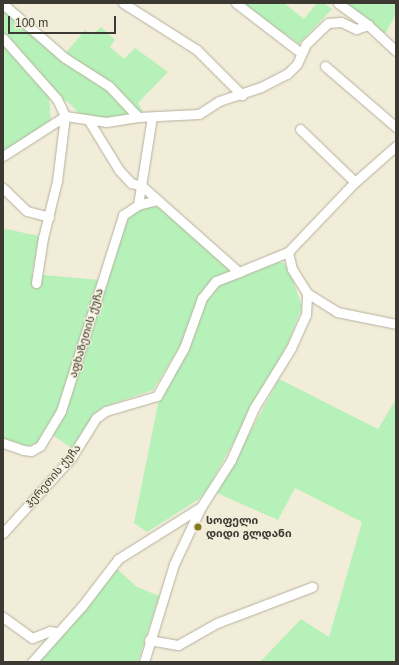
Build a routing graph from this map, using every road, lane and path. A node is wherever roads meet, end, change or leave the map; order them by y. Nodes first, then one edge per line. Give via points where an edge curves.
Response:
1 (123, 3) edge
2 (236, 3) edge
3 (338, 3) edge
4 (3, 4) edge
5 (368, 25) junction
6 (3, 38) edge
7 (396, 51) edge
8 (301, 53) junction
9 (325, 66) dead end
10 (242, 95) junction
11 (65, 116) junction
12 (138, 117) junction
13 (152, 117) junction
14 (89, 121) junction
15 (396, 127) edge
16 (300, 129) dead end
17 (396, 146) edge
18 (3, 156) edge
19 (355, 182) junction
20 (142, 186) junction
21 (3, 188) edge
22 (157, 200) junction
23 (138, 205) junction
24 (49, 217) junction
25 (288, 252) junction
26 (239, 272) junction
27 (36, 283) dead end
28 (307, 293) junction
29 (396, 324) edge
30 (3, 443) edge
31 (201, 507) junction
32 (3, 533) edge
33 (312, 588) dead end
34 (3, 618) edge
35 (56, 632) junction
36 (149, 640) junction
37 (32, 662) edge
38 (144, 662) edge

1 - 10 street via 197,50
2 - 8 street
3 - 5 street
4 - 12 street via 65,58 109,86
5 - 7 street
5 - 8 street via 356,29 341,22 328,23 306,44
6 - 11 street via 57,99
8 - 10 street via 297,64 287,74
9 - 15 street
10 - 13 street via 219,101 199,114
11 - 14 street
11 - 18 street
11 - 24 street via 57,181
12 - 13 street
12 - 14 street via 106,122
13 - 20 street
14 - 20 street via 119,170 131,183
16 - 19 street
17 - 19 street
19 - 25 street
20 - 22 street
20 - 23 street
21 - 24 street via 27,211
22 - 23 street, აფხაზეთის ქუჩა
22 - 26 street
23 - 30 street, აფხაზეთის ქუჩა via 123,215 61,411 40,446 31,451
24 - 27 street
25 - 26 street, ჰერეთის ქუჩა
25 - 28 street via 292,269
26 - 32 street, ჰერეთის ქუჩა via 216,281 202,298 184,348 157,396 106,411 96,418 71,458
28 - 29 street via 337,312
28 - 31 street via 308,308 291,348 258,401 225,471
31 - 35 street via 118,559 82,606
31 - 36 street via 174,564
33 - 36 street via 218,623 178,645
34 - 35 street via 32,638 50,631
35 - 37 street
36 - 38 street

